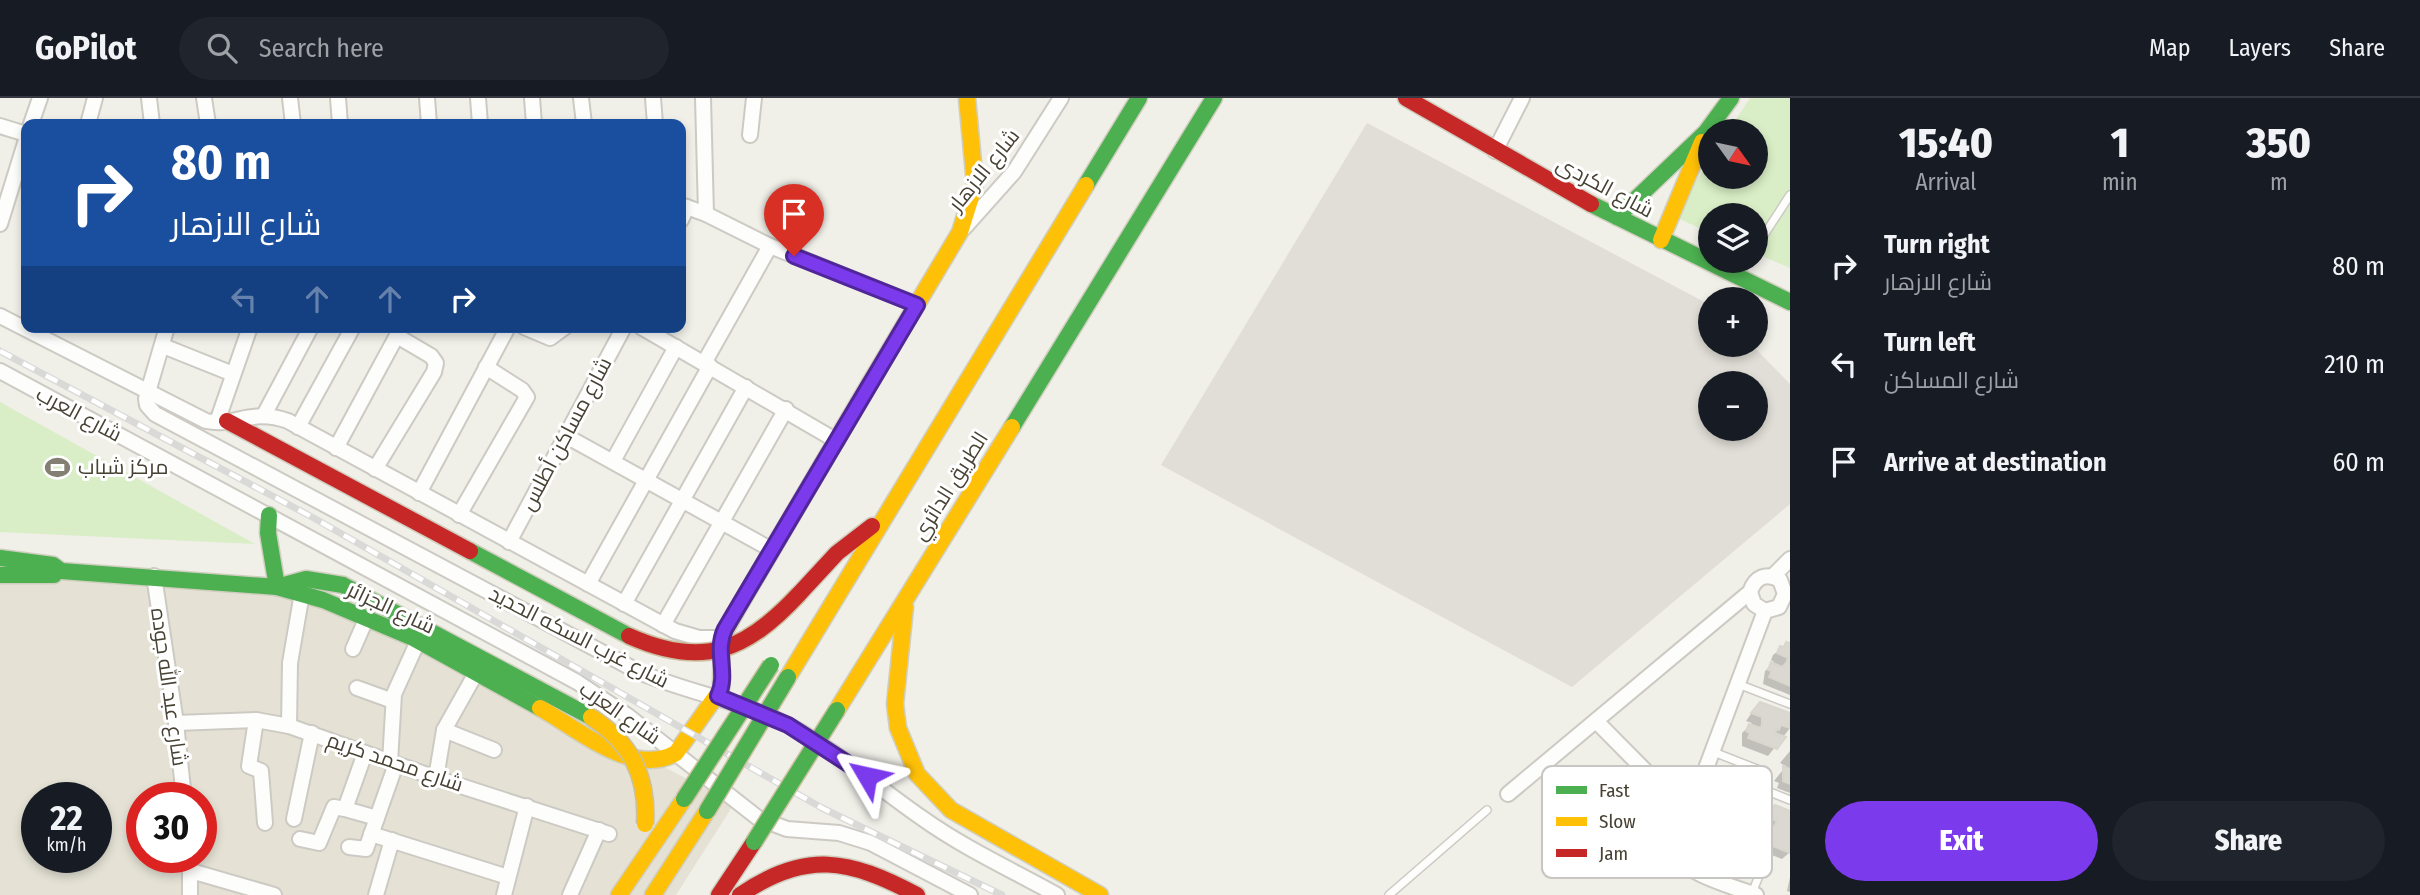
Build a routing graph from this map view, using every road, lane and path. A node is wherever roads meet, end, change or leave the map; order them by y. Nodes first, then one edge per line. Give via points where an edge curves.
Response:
1 (40, 98) edge
2 (95, 98) edge
3 (149, 98) edge
4 (204, 98) edge
5 (290, 98) edge
6 (338, 98) edge
7 (427, 98) edge
8 (478, 98) edge
9 (532, 98) edge
10 (582, 98) edge
11 (653, 98) edge
12 (703, 98) edge
13 (754, 98) edge
14 (1061, 98) edge
15 (1139, 98) edge
16 (1214, 98) edge
17 (1406, 98) edge
18 (1522, 98) edge
19 (1731, 98) edge
20 (964, 99) edge
21 (33, 119) edge
22 (89, 119) edge
23 (151, 119) edge
24 (207, 119) edge
25 (292, 119) edge
26 (340, 119) edge
27 (429, 119) edge
28 (480, 119) edge
29 (534, 119) edge
30 (584, 119) edge
31 (654, 119) edge
32 (1716, 119) edge
33 (0, 126) edge
34 (21, 132) edge
35 (750, 135) dead end
36 (1698, 140) edge
37 (1495, 151) junction
38 (1698, 151) edge
39 (21, 152) edge
40 (5, 191) edge
41 (1790, 195) edge
42 (686, 211) edge
43 (706, 214) junction
44 (1617, 217) junction
45 (0, 223) edge
46 (1768, 229) edge
47 (960, 232) junction
48 (1661, 240) junction
49 (769, 246) junction
50 (1740, 273) edge
51 (1736, 279) junction
52 (1790, 302) edge
53 (917, 305) junction
54 (0, 316) edge
55 (21, 325) edge
56 (37, 333) edge
57 (166, 333) edge
58 (240, 333) edge
59 (248, 333) edge
60 (309, 333) edge
61 (350, 333) edge
62 (399, 333) edge
63 (401, 333) edge
64 (505, 333) edge
65 (538, 333) edge
66 (557, 333) edge
67 (621, 333) edge
68 (652, 333) edge
69 (243, 345) junction
70 (163, 346) junction
71 (676, 347) junction
72 (707, 364) junction
73 (486, 367) junction
74 (0, 371) edge
75 (233, 374) junction
76 (746, 387) junction
77 (148, 393) junction
78 (786, 409) junction
79 (264, 415) junction
80 (222, 422) junction
81 (298, 428) junction
82 (566, 436) junction
83 (836, 441) junction
84 (336, 448) junction
85 (612, 461) junction
86 (375, 469) junction
87 (647, 480) junction
88 (419, 493) junction
89 (683, 499) junction
90 (459, 514) junction
91 (270, 515) junction
92 (882, 519) junction
93 (723, 520) junction
94 (509, 541) junction
95 (772, 550) junction
96 (0, 558) edge
97 (1790, 559) edge
98 (61, 571) junction
99 (0, 575) edge
100 (154, 576) junction
101 (1773, 576) junction
102 (588, 584) junction
103 (278, 587) junction
104 (1750, 592) junction
105 (302, 593) junction
106 (1788, 595) edge
107 (907, 596) junction
108 (624, 604) junction
109 (1765, 611) junction
110 (368, 617) junction
111 (663, 625) junction
112 (814, 636) junction
113 (721, 638) junction
114 (418, 642) junction
115 (353, 649) dead end
116 (476, 673) junction
117 (1737, 683) junction
118 (357, 688) dead end
119 (718, 696) junction
120 (393, 701) junction
121 (1790, 704) edge
122 (256, 720) junction
123 (1596, 721) junction
124 (176, 723) junction
125 (289, 726) junction
126 (444, 730) junction
127 (312, 733) junction
128 (494, 750) dead end
129 (1711, 751) junction
130 (365, 753) junction
131 (676, 753) junction
132 (393, 763) junction
133 (1641, 766) edge
134 (1705, 766) edge
135 (1755, 766) edge
136 (436, 778) junction
137 (182, 782) edge
138 (1772, 793) edge
139 (1508, 794) dead end
140 (1790, 800) edge
141 (527, 806) junction
142 (345, 809) junction
143 (1487, 810) dead end
144 (377, 818) junction
145 (294, 819) dead end
146 (265, 823) dead end
147 (372, 834) junction
148 (300, 839) dead end
149 (392, 840) junction
150 (349, 847) dead end
151 (191, 873) edge
152 (214, 873) edge
153 (634, 874) junction
154 (508, 877) junction
155 (1713, 878) edge
156 (267, 894) edge
157 (1753, 894) edge
158 (190, 895) edge
159 (376, 895) edge
160 (504, 895) edge
161 (570, 895) edge
162 (619, 895) edge
163 (653, 895) edge
164 (719, 895) edge
165 (740, 895) edge
166 (917, 895) edge
167 (970, 895) edge
168 (1057, 895) edge
169 (1100, 895) edge
170 (1389, 895) edge

1 - 21 street
2 - 22 street
3 - 23 street
4 - 24 street
5 - 25 street
6 - 26 street
7 - 27 street
8 - 28 street
9 - 29 street
10 - 30 street
11 - 31 street
12 - 43 street
13 - 35 street
14 - 47 street, شارع الازهار via 1014,172
15 - 92 main road, الطريق الدائري
16 - 107 main road, الطريق الدائري
17 - 37 main road, شارع الكردى
18 - 37 street
19 - 32 main road
20 - 47 main road, شارع الازهار via 975,184
33 - 34 street
36 - 44 main road
37 - 44 main road, شارع الكردى
38 - 48 main road
39 - 40 street
40 - 45 street
41 - 46 lane
42 - 43 street
43 - 49 street
44 - 48 main road, شارع الكردى
47 - 53 main road, شارع الازهار
48 - 51 main road, شارع الكردى
49 - 53 street
49 - 72 street
50 - 51 lane
51 - 52 main road, شارع الكردى
53 - 83 main road, شارع الازهار
54 - 55 street
56 - 77 street
57 - 70 street
58 - 69 street
59 - 69 street
60 - 79 street
61 - 81 street
62 - 84 street
63 - 86 street via 436,363
64 - 73 street
65 - 66 street via 550,338
67 - 82 street, شارع مساكن أطلس
68 - 71 street
69 - 75 street
70 - 75 street
70 - 77 street
71 - 72 street
71 - 85 street
72 - 76 street
72 - 87 street
73 - 88 street
73 - 90 street via 527,397
74 - 91 street, شارع العرب
75 - 80 street
76 - 78 street
76 - 89 street
77 - 80 street via 200,418
77 - 119 street, شارع غرب السكه الحديد via 147,405 155,414 627,666 657,680
78 - 83 street
78 - 93 street
79 - 80 street
79 - 81 street
80 - 92 main road, bridge via 661,650 696,655 730,649 761,633 837,553
81 - 84 street
82 - 85 street
82 - 94 street, شارع مساكن أطلس
83 - 95 main road, شارع الازهار
84 - 86 street
85 - 87 street
86 - 88 street
87 - 89 street
87 - 102 street
88 - 90 street
89 - 93 street
89 - 108 street
90 - 94 street
91 - 103 main road via 268,529
91 - 131 street, شارع العزب via 577,682
92 - 112 main road, الطريق الدائري
93 - 95 street
93 - 111 street
94 - 102 street
95 - 113 main road, شارع الازهار
96 - 98 main road, شارع الجزائر via 53,565
97 - 101 street
98 - 99 main road, شارع الجزائر via 52,576
98 - 100 main road, شارع الجزائر
100 - 103 main road, شارع الجزائر
100 - 124 street, شارع عبد الله جوده
101 - 104 street via 1758,578
101 - 106 street
102 - 108 street
103 - 105 main road, شارع الجزائر
103 - 153 main road, bridge via 306,579 343,585 618,735 637,761 646,792 645,824
104 - 109 street via 1754,604
104 - 123 street
105 - 110 main road, شارع الجزائر
105 - 125 street via 290,663
106 - 109 street via 1779,607
107 - 164 main road, الطريق الدائري, bridge
107 - 169 main road via 895,704 902,740 917,774 951,810
108 - 111 street
109 - 117 street
110 - 114 main road, شارع الجزائر
110 - 115 street
111 - 113 street via 688,636
112 - 153 main road, bridge via 790,647 771,665
112 - 163 main road, الطريق الدائري, bridge
113 - 119 main road via 718,655 723,682
114 - 116 main road, شارع الجزائر
114 - 120 street
116 - 126 street
116 - 131 main road, شارع الجزائر via 634,760 652,762
117 - 121 lane
117 - 129 street
118 - 120 street
119 - 131 main road
119 - 168 street, شارع غرب السكه الحديد via 821,744 932,825
120 - 132 street
122 - 124 street, شارع محمد كريم
122 - 125 street, شارع محمد كريم
122 - 146 street via 249,766 261,771
123 - 133 street
123 - 139 street
124 - 137 street, شارع عبد الله جوده
125 - 127 street, شارع محمد كريم
126 - 128 street
126 - 136 street
127 - 130 street, شارع محمد كريم
127 - 145 street
129 - 134 street
129 - 135 lane
130 - 132 street, شارع محمد كريم
130 - 142 street
131 - 167 street, شارع العزب via 767,823 839,833 871,843
132 - 136 street, شارع محمد كريم
132 - 144 street
136 - 141 street, شارع محمد كريم
138 - 140 lane
141 - 154 street
141 - 161 street, شارع محمد كريم via 604,832
142 - 144 street
142 - 148 street via 334,807 319,843
143 - 170 lane
144 - 147 street
147 - 149 street
147 - 150 street via 365,850
149 - 154 street
149 - 159 street
151 - 158 street
152 - 156 street
153 - 162 main road
154 - 160 street
155 - 157 street
165 - 166 main road via 763,878 792,867 832,862 872,871

